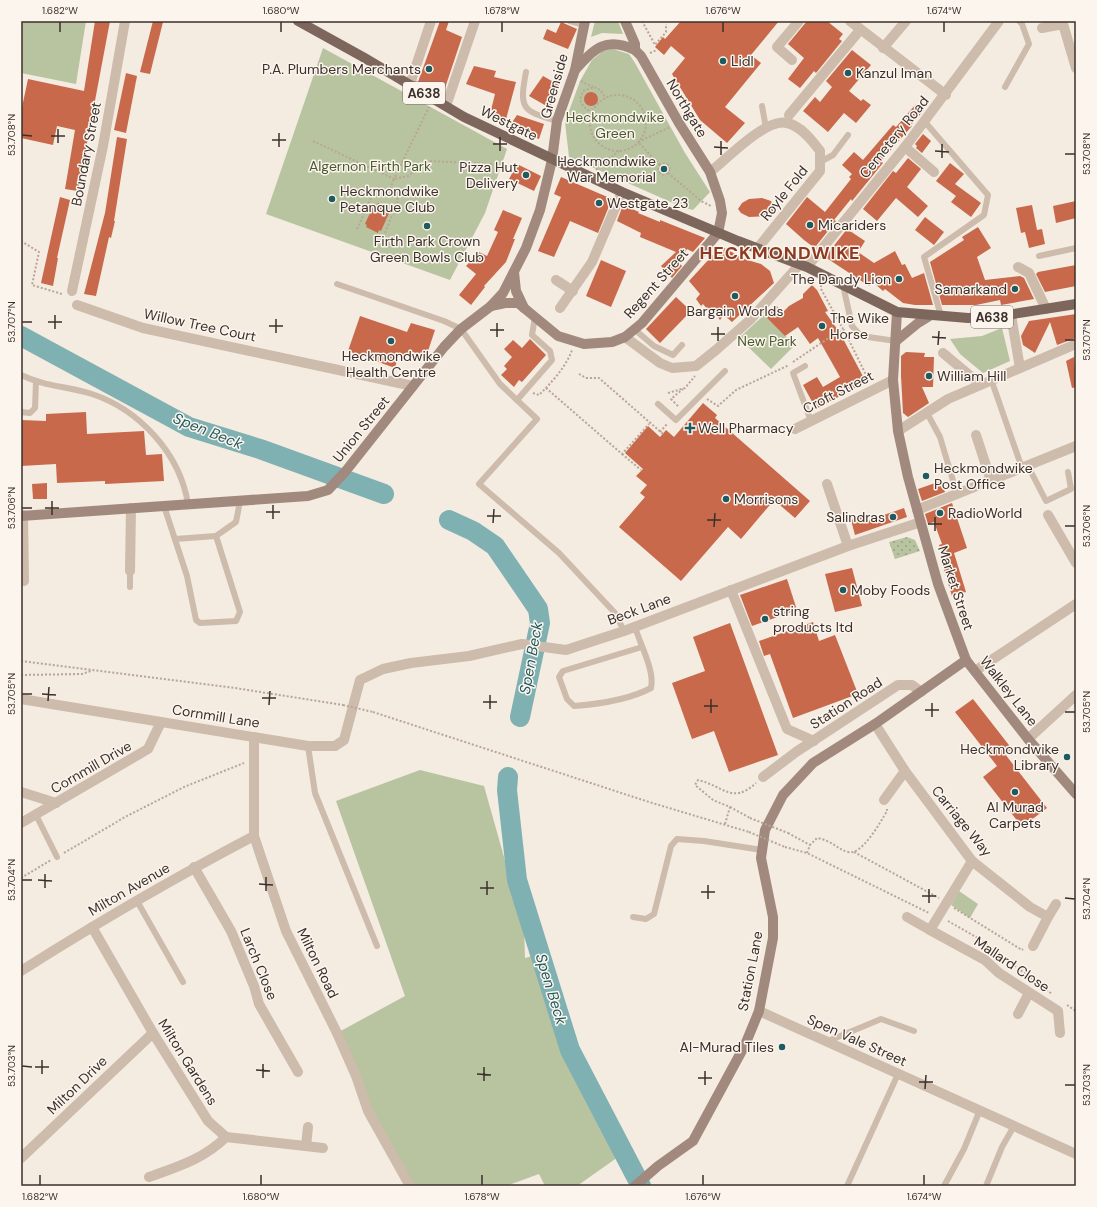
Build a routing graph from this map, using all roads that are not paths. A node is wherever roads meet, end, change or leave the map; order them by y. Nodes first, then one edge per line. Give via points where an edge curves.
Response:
1 (125, 21) edge
2 (298, 21) edge
3 (431, 21) edge
4 (475, 21) edge
5 (570, 21) edge
6 (626, 21) edge
7 (799, 21) edge
8 (850, 21) edge
9 (906, 21) edge
10 (999, 21) edge
11 (1018, 21) edge
12 (585, 23) edge
13 (1042, 28) dead end
14 (860, 30) junction
15 (883, 48) junction
16 (635, 50) junction
17 (792, 60) dead end
18 (1076, 68) edge
19 (526, 72) dead end
20 (574, 73) junction
21 (410, 84) junction
22 (1005, 87) dead end
23 (946, 94) junction
24 (446, 106) junction
25 (762, 106) dead end
26 (789, 115) dead end
27 (557, 121) junction
28 (925, 122) junction
29 (766, 128) junction
30 (848, 135) dead end
31 (905, 147) junction
32 (552, 160) junction
33 (820, 162) junction
34 (710, 172) junction
35 (934, 172) dead end
36 (622, 192) junction
37 (718, 233) junction
38 (1076, 248) edge
39 (757, 249) junction
40 (1039, 256) dead end
41 (804, 265) junction
42 (1018, 267) dead end
43 (514, 272) junction
44 (556, 280) dead end
45 (337, 284) dead end
46 (843, 285) junction
47 (573, 291) junction
48 (67, 293) road end
49 (1076, 304) edge
50 (77, 305) dead end
51 (491, 306) junction
52 (524, 308) junction
53 (560, 308) dead end
54 (1046, 309) junction
55 (897, 312) junction
56 (1011, 315) junction
57 (936, 316) junction
58 (535, 317) junction
59 (461, 329) junction
60 (634, 330) junction
61 (625, 337) junction
62 (896, 341) junction
63 (1076, 344) edge
64 (682, 345) dead end
65 (943, 353) dead end
66 (806, 366) dead end
67 (1020, 368) junction
68 (725, 371) dead end
69 (21, 375) edge
70 (991, 379) junction
71 (893, 380) junction
72 (36, 382) junction
73 (980, 384) junction
74 (413, 386) junction
75 (517, 400) junction
76 (658, 404) dead end
77 (21, 412) edge
78 (927, 413) junction
79 (811, 421) junction
80 (795, 429) dead end
81 (898, 430) junction
82 (976, 435) dead end
83 (1076, 446) edge
84 (1025, 467) junction
85 (1068, 472) dead end
86 (991, 480) junction
87 (827, 484) dead end
88 (957, 494) junction
89 (240, 501) junction
90 (188, 504) junction
91 (164, 506) junction
92 (131, 508) junction
93 (917, 510) junction
94 (22, 515) edge
95 (1048, 515) dead end
96 (921, 522) junction
97 (216, 536) junction
98 (175, 539) junction
99 (1076, 541) edge
100 (848, 546) junction
101 (1066, 547) junction
102 (1076, 563) edge
103 (130, 570) joint
104 (24, 581) dead end
105 (130, 587) dead end
106 (731, 590) junction
107 (1076, 604) edge
108 (635, 627) junction
109 (624, 630) junction
110 (642, 647) junction
111 (966, 660) junction
112 (975, 671) junction
113 (360, 680) joint
114 (920, 692) junction
115 (1076, 695) edge
116 (21, 699) edge
117 (161, 722) junction
118 (875, 724) junction
119 (254, 736) junction
120 (1028, 738) junction
121 (814, 741) junction
122 (308, 746) junction
123 (905, 771) junction
124 (763, 776) road end
125 (1075, 790) edge
126 (21, 792) edge
127 (884, 800) road end
128 (56, 803) junction
129 (36, 815) junction
130 (21, 824) edge
131 (254, 836) junction
132 (762, 850) junction
133 (57, 857) road end
134 (972, 861) junction
135 (194, 867) junction
136 (137, 901) junction
137 (1056, 904) dead end
138 (634, 917) dead end
139 (907, 917) dead end
140 (1048, 917) junction
141 (92, 927) junction
142 (930, 930) junction
143 (377, 946) dead end
144 (1033, 946) dead end
145 (21, 971) edge
146 (183, 982) dead end
147 (1029, 993) junction
148 (759, 1011) junction
149 (1018, 1014) dead end
150 (914, 1030) dead end
151 (153, 1033) junction
152 (1060, 1033) dead end
153 (826, 1042) junction
154 (298, 1072) dead end
155 (898, 1074) junction
156 (980, 1110) junction
157 (1014, 1126) junction
158 (308, 1127) dead end
159 (226, 1137) junction
160 (306, 1146) junction
161 (323, 1148) dead end
162 (1076, 1154) edge
163 (21, 1158) edge
164 (149, 1177) dead end
165 (410, 1186) edge
166 (635, 1186) edge
167 (847, 1186) edge
168 (944, 1186) edge
169 (986, 1186) edge

1 - 48 street, Boundary Street via 103,146
2 - 21 main road, Westgate / A638
3 - 21 street
4 - 24 street
5 - 12 lane
6 - 16 street, Northgate
7 - 17 street via 777,48
8 - 14 street
9 - 15 street
10 - 23 street, Cemetery Road
11 - 22 lane via 1022,24 1029,44
12 - 20 street, Greenside
13 - 18 street via 1063,24
14 - 15 street
14 - 26 street
15 - 23 street
16 - 20 street via 623,44 608,43 589,55
16 - 34 street, Northgate
19 - 27 lane via 521,96 525,107 534,114
20 - 27 street, Greenside
21 - 24 main road, Westgate / A638
23 - 28 street, Cemetery Road
24 - 32 main road, Westgate / A638
25 - 29 lane
27 - 32 street, Greenside
28 - 31 street, Cemetery Road
28 - 57 lane via 988,195 984,216 924,257
29 - 33 street, Royle Fold via 786,122 797,126 820,151
29 - 34 street
30 - 33 lane via 833,155
31 - 35 street
31 - 41 street, Cemetery Road
32 - 36 main road, Westgate / A638
32 - 43 street, Union Street via 540,210
33 - 39 street, Royle Fold via 820,171
34 - 37 street, Northgate via 722,213
36 - 37 main road, Westgate / A638
36 - 47 street via 592,262
37 - 39 main road, A638
37 - 60 street, Regent Street
38 - 40 lane
39 - 41 main road, A638
41 - 46 main road, A638
41 - 61 street, Cemetery Road via 751,319 696,366 672,368 660,363
42 - 54 street via 1029,272
43 - 51 street, Union Street via 503,293
43 - 52 street, Regent Street via 516,291
44 - 47 street
45 - 59 lane
46 - 55 main road, A638
46 - 62 lane via 852,326 861,336
47 - 53 street
49 - 54 main road, A638
50 - 74 street, Willow Tree Court via 143,328
51 - 52 street, Regent Street via 518,303
51 - 59 street, Union Street
52 - 58 street, Regent Street
54 - 56 main road, A638
55 - 57 main road, A638
55 - 62 street, Market Street
56 - 57 main road, A638 via 968,318
56 - 67 street
57 - 62 street via 918,323
58 - 61 street, Regent Street via 558,336 584,344 612,342
58 - 75 lane via 532,336 550,351 552,360
59 - 74 street, Union Street
59 - 75 lane via 500,384
60 - 61 street, Regent Street
60 - 64 lane via 654,346 673,355
62 - 71 street, Market Street
63 - 67 street
65 - 73 street
66 - 79 lane via 793,373
67 - 70 street
68 - 76 lane via 676,420
69 - 72 lane
70 - 73 street
70 - 84 lane
71 - 79 street, Croft Street
71 - 81 street, Market Street
72 - 77 lane via 35,408 30,413
72 - 90 lane via 92,394 133,414 149,429 173,464 186,489
73 - 78 street via 948,399
74 - 89 street, Union Street via 328,490 308,496
75 - 109 lane via 537,419 479,484 558,553 616,613
78 - 81 street
78 - 88 lane via 940,437
79 - 80 street, Croft Street
81 - 93 street, Market Street
82 - 86 street
83 - 84 street
84 - 85 lane via 1046,501 1071,489
84 - 86 street
86 - 88 street
87 - 100 street
88 - 93 street
89 - 90 street, Union Street
89 - 97 lane via 236,522
90 - 91 street, Union Street
91 - 92 street, Union Street
91 - 98 lane
92 - 94 street, Union Street
92 - 103 street
93 - 96 street, Market Street
94 - 104 street
95 - 101 street
96 - 100 street, Beck Lane
96 - 111 street, Market Street via 938,584
97 - 98 lane
97 - 98 lane via 240,612 236,621 200,623 196,620 187,576
99 - 101 street
100 - 106 street, Beck Lane
101 - 102 street
103 - 105 lane
106 - 108 street, Beck Lane
106 - 121 street via 786,729
107 - 112 street
108 - 109 street, Beck Lane
108 - 110 lane
109 - 113 street, Beck Lane via 566,650 522,644 469,656 383,669
110 - 110 lane via 653,680 651,688 641,693 588,705 574,706 567,699 559,677 563,671
111 - 112 street, Walkley Lane
111 - 114 street
112 - 120 street, Walkley Lane
113 - 122 street, Cornmill Lane via 344,740 335,746
114 - 118 street, Station Lane
114 - 121 street, Station Road via 912,684 898,685
115 - 120 street
116 - 117 street, Cornmill Lane
117 - 119 street, Cornmill Lane
117 - 128 street, Cornmill Drive via 148,749
118 - 123 street, Carriage Way
118 - 132 street, Station Lane via 814,763 783,795 765,830
119 - 122 street, Cornmill Lane
119 - 131 street, Milton Road
120 - 125 street, Walkley Lane
121 - 124 street, Station Road
122 - 143 lane via 316,793
123 - 127 street
123 - 134 street, Carriage Way
126 - 128 street
128 - 129 street, Cornmill Drive
129 - 130 street, Cornmill Drive
129 - 133 lane
131 - 135 street, Milton Avenue
131 - 165 street, Milton Road via 286,931 337,1033 368,1111
132 - 138 lane via 677,839 671,846 654,914 646,919
132 - 148 street, Station Lane via 773,938
134 - 140 street, Carriage Way via 1030,907
134 - 142 street
135 - 136 street, Milton Avenue
135 - 154 street, Larch Close via 231,930 259,1004
136 - 141 street, Milton Avenue
136 - 146 lane
137 - 140 street
139 - 142 street, Mallard Close
140 - 144 street
141 - 145 street, Milton Avenue
141 - 151 street, Milton Gardens
142 - 147 street, Mallard Close via 985,960
147 - 149 street
147 - 152 street, Mallard Close via 1058,1011
148 - 153 street, Spen Vale Street
148 - 166 street, Station Lane via 745,1045 693,1141
150 - 153 lane via 881,1019
151 - 159 street, Milton Gardens via 208,1121
151 - 163 street, Milton Drive
153 - 155 street, Spen Vale Street
155 - 156 street, Spen Vale Street
155 - 167 lane
156 - 157 street, Spen Vale Street
156 - 168 lane via 964,1149
157 - 162 street, Spen Vale Street
157 - 169 lane
158 - 160 street
159 - 160 street
159 - 164 street via 214,1149 194,1161
160 - 161 street

